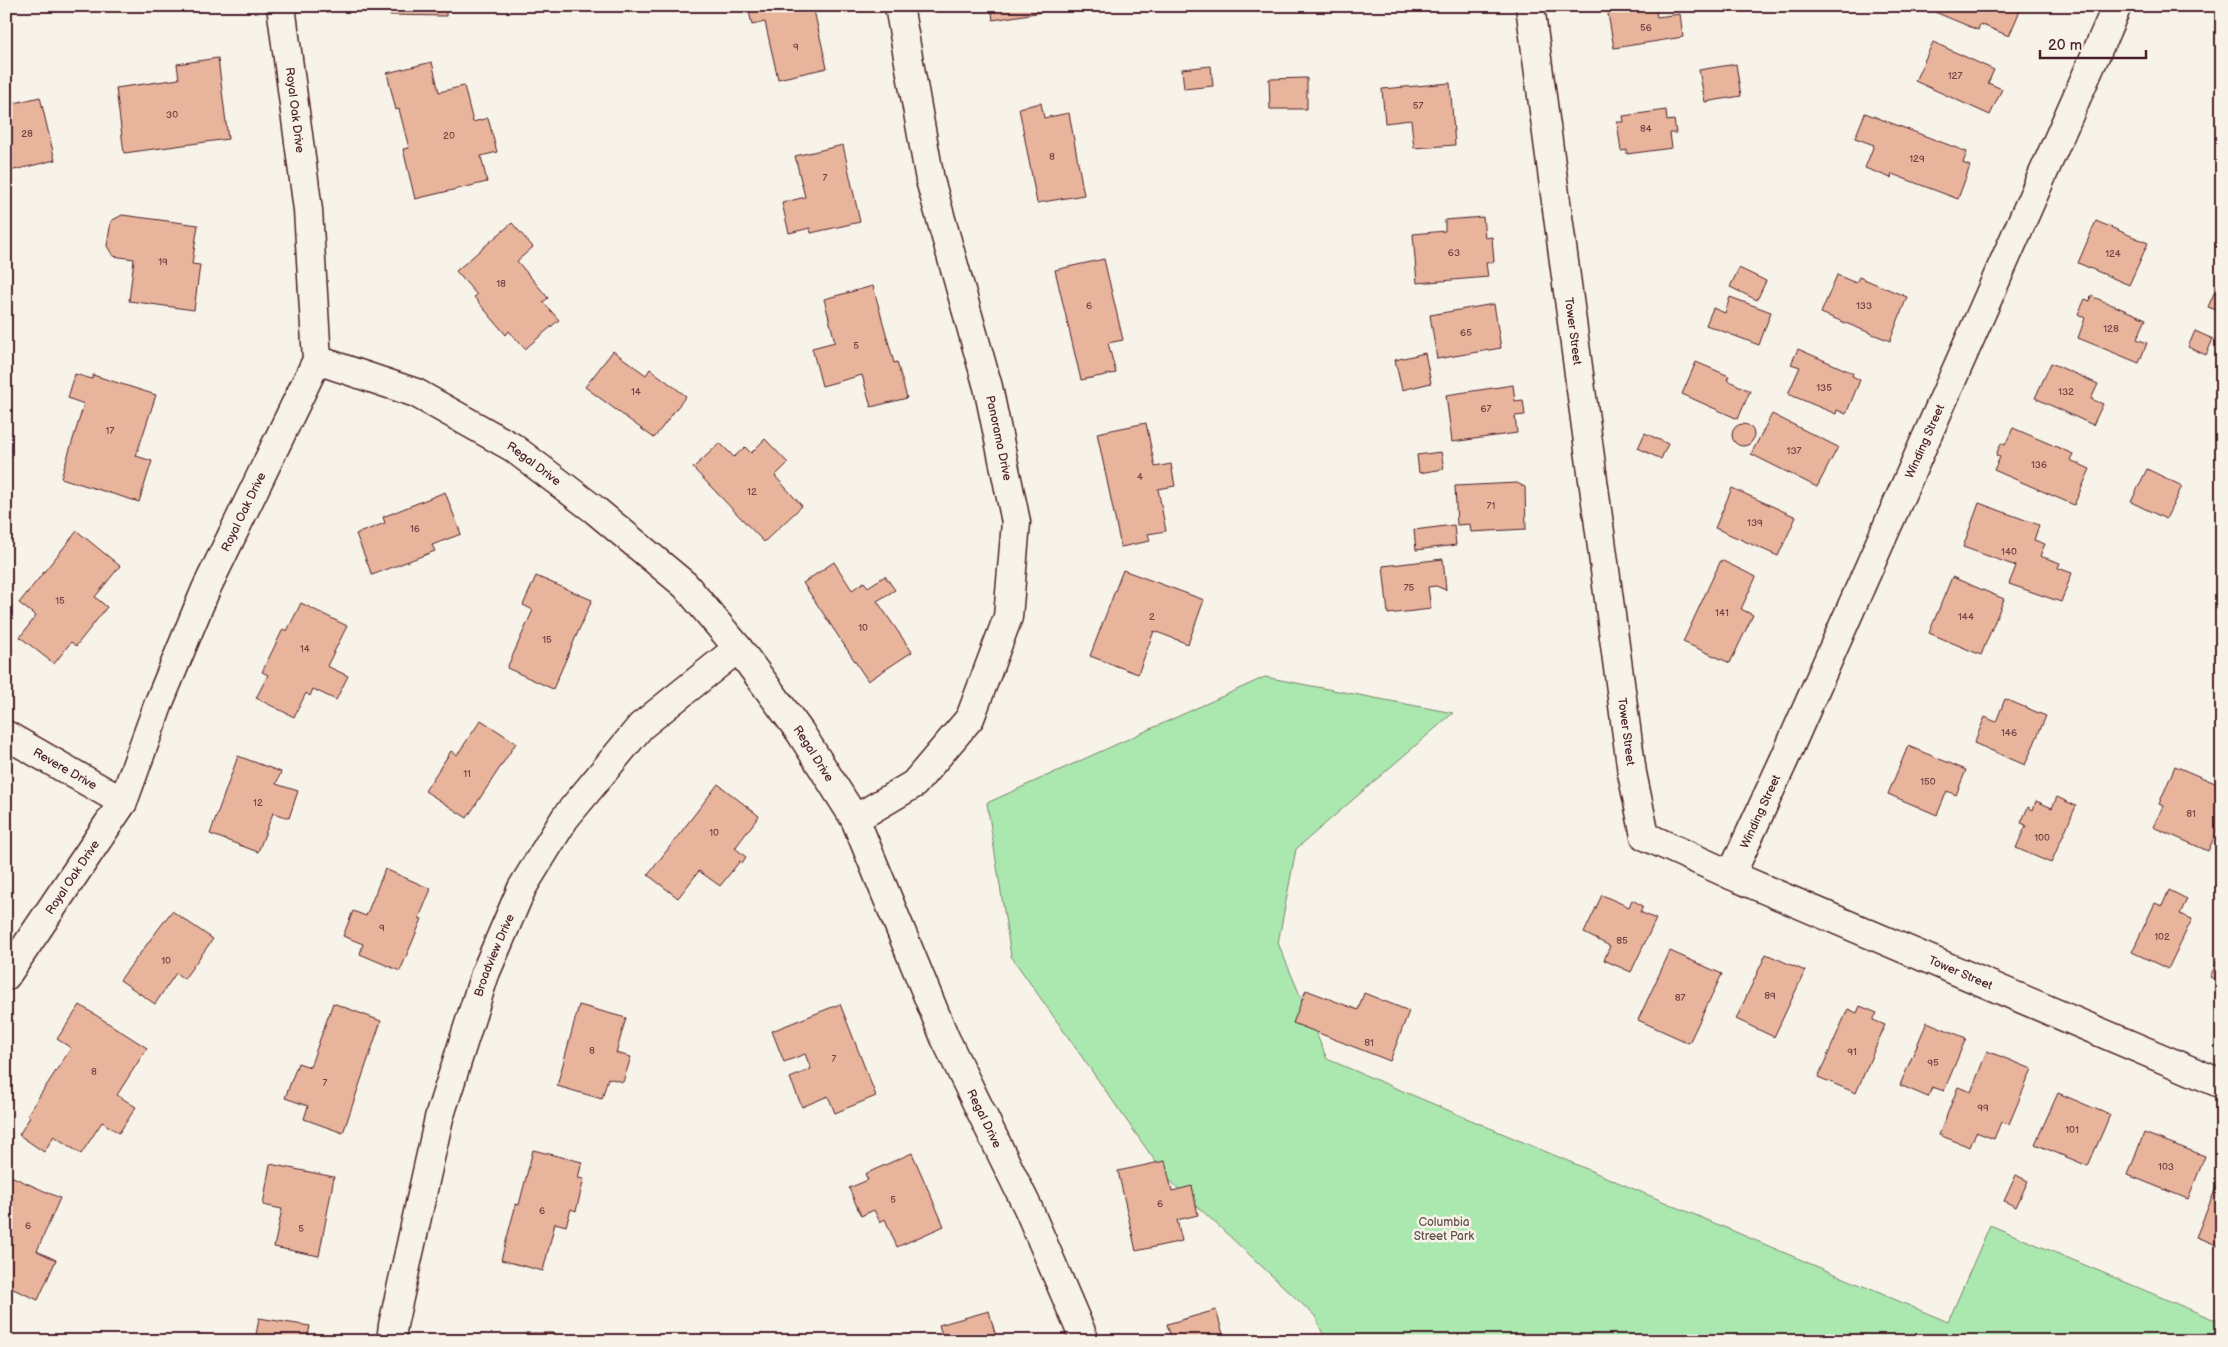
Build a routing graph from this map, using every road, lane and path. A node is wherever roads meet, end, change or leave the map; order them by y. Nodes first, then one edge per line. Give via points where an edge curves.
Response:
1 (281, 6) edge
2 (899, 6) edge
3 (1530, 6) edge
4 (2116, 6) edge
5 (317, 360) junction
6 (738, 648) junction
7 (6, 735) edge
8 (123, 802) junction
9 (855, 819) junction
10 (1731, 875) junction
11 (6, 976) edge
12 (2222, 1084) edge
13 (392, 1341) edge
14 (1085, 1341) edge

1 - 5 street, Royal Oak Drive via 308,210
2 - 9 street, Panorama Drive via 930,180 988,387 1016,522 1008,617 970,718 914,784
3 - 10 street, Tower Street via 1630,764 1645,836
4 - 10 street, Winding Street
5 - 6 street, Regal Drive via 416,392 512,447 595,510 685,585
5 - 8 street, Royal Oak Drive via 206,589 160,700
6 - 9 street, Regal Drive via 800,732
6 - 13 street, Broadview Drive via 641,726 565,818 522,888 485,974 439,1118
7 - 8 street, Revere Drive
8 - 11 street, Royal Oak Drive
9 - 14 street, Regal Drive via 945,1038 1028,1208
10 - 12 street, Tower Street

